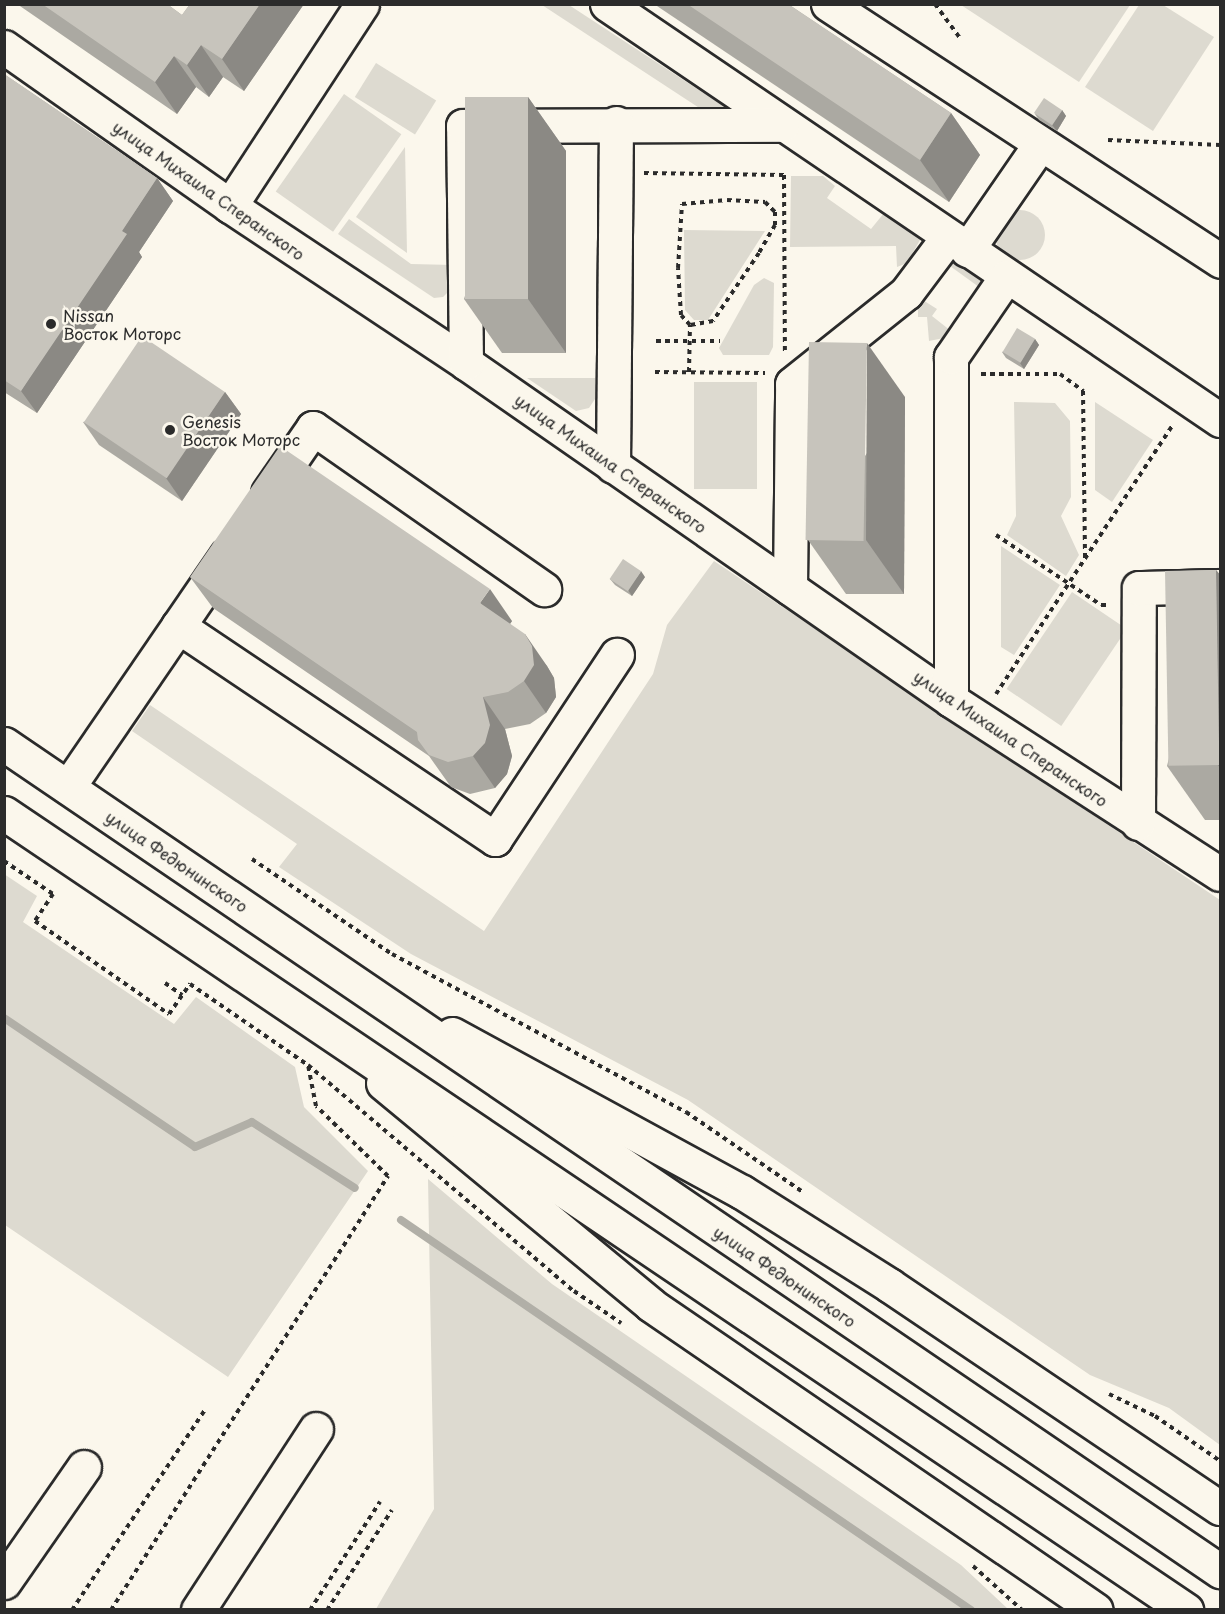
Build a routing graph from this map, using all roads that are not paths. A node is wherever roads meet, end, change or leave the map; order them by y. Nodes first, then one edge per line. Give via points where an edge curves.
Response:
1 (362, 4) edge
2 (607, 4) edge
3 (828, 4) edge
4 (4, 47) edge
5 (616, 123) junction
6 (782, 125) junction
7 (1040, 144) junction
8 (230, 206) junction
9 (958, 244) junction
10 (1221, 261) edge
11 (1006, 277) junction
12 (466, 363) junction
13 (1221, 420) edge
14 (613, 466) junction
15 (1221, 586) edge
16 (790, 588) junction
17 (544, 590) dead end
18 (177, 626) junction
19 (617, 655) dead end
20 (951, 700) junction
21 (4, 744) edge
22 (68, 787) junction
23 (4, 813) edge
24 (1138, 823) junction
25 (1221, 874) edge
26 (350, 979) junction
27 (320, 1029) junction
28 (316, 1429) dead end
29 (84, 1467) dead end
30 (1221, 1508) edge
31 (1221, 1571) edge
32 (4, 1582) edge
33 (198, 1610) edge
34 (1096, 1610) edge
35 (1186, 1610) edge

1 - 8 main road
2 - 6 main road
3 - 7 main road
4 - 8 main road, улица Михаила Сперанского
5 - 6 main road
5 - 12 main road via 463,126
5 - 14 main road
6 - 9 main road
7 - 9 main road
7 - 10 main road
8 - 12 main road, улица Михаила Сперанского
9 - 11 main road
9 - 16 main road via 906,293 792,384
11 - 13 main road
11 - 20 main road via 951,357
12 - 14 main road, улица Михаила Сперанского
14 - 16 main road, улица Михаила Сперанского
15 - 24 main road via 1139,588
16 - 20 main road, улица Михаила Сперанского
17 - 18 main road via 313,428
18 - 19 main road via 495,839
18 - 22 main road
20 - 24 main road, улица Михаила Сперанского
21 - 22 main road, улица Федюнинского
22 - 26 main road, улица Федюнинского
23 - 27 main road
24 - 25 main road, улица Михаила Сперанского
26 - 30 main road, улица Федюнинского via 742,1192 889,1285
26 - 31 main road, улица Федюнинского
27 - 34 main road via 651,1305
27 - 35 main road via 784,1336
28 - 33 main road
29 - 32 main road

